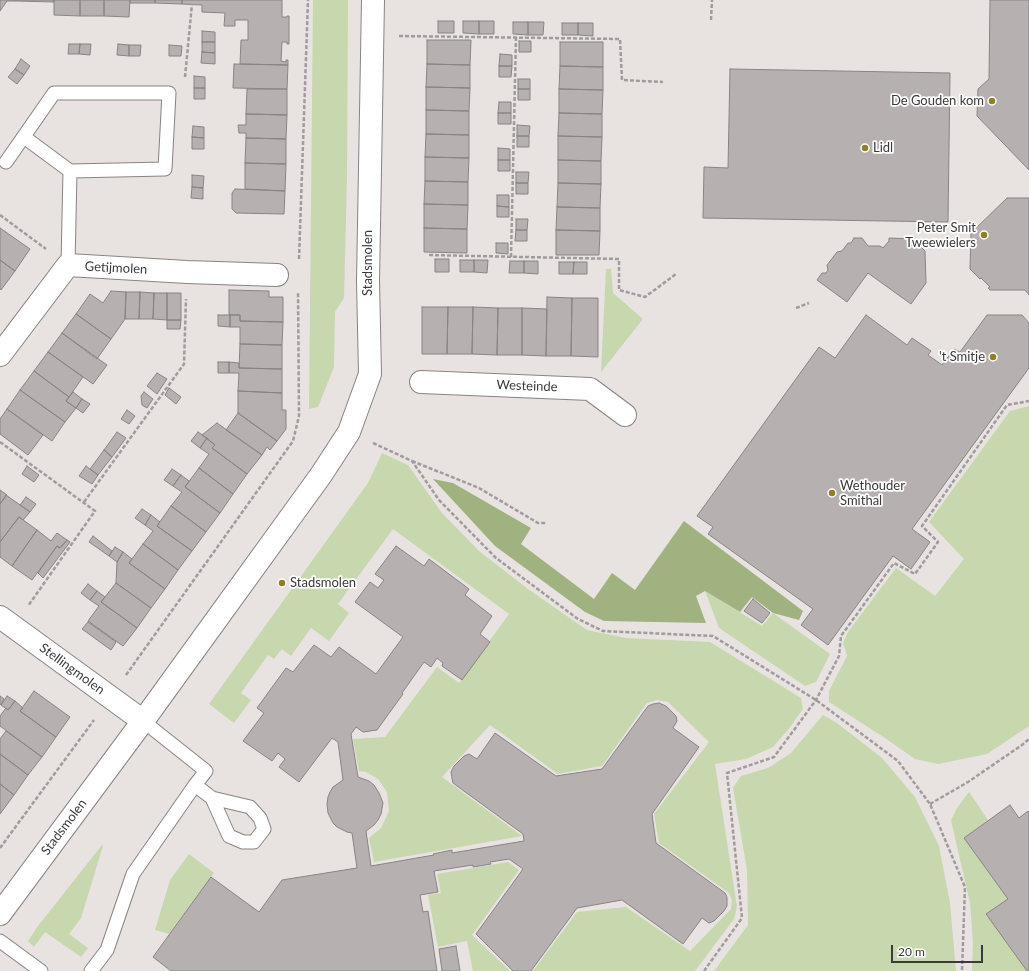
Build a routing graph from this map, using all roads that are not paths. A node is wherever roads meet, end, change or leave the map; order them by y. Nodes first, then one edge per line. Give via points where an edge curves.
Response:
1 (373, 0) edge
2 (24, 137) junction
3 (6, 162) dead end
4 (70, 171) junction
5 (68, 265) junction
6 (277, 275) dead end
7 (0, 355) edge
8 (421, 382) dead end
9 (625, 415) dead end
10 (7, 622) edge
11 (143, 721) junction
12 (195, 785) junction
13 (212, 798) dead end
14 (0, 914) edge
15 (0, 940) edge
16 (41, 971) edge
17 (91, 971) edge

1 - 11 street, Stadsmolen via 368,281 370,374 350,432 321,476
2 - 3 lane
2 - 4 lane
2 - 4 lane via 54,94 169,93 165,169
4 - 5 lane
5 - 6 street, Getijmolen
5 - 7 street, Getijmolen
8 - 9 street, Westeinde via 590,389
10 - 11 street, Stellingmolen
11 - 12 lane via 206,771
11 - 14 street, Stadsmolen
12 - 13 lane
12 - 17 lane via 133,874 107,950
15 - 16 lane

